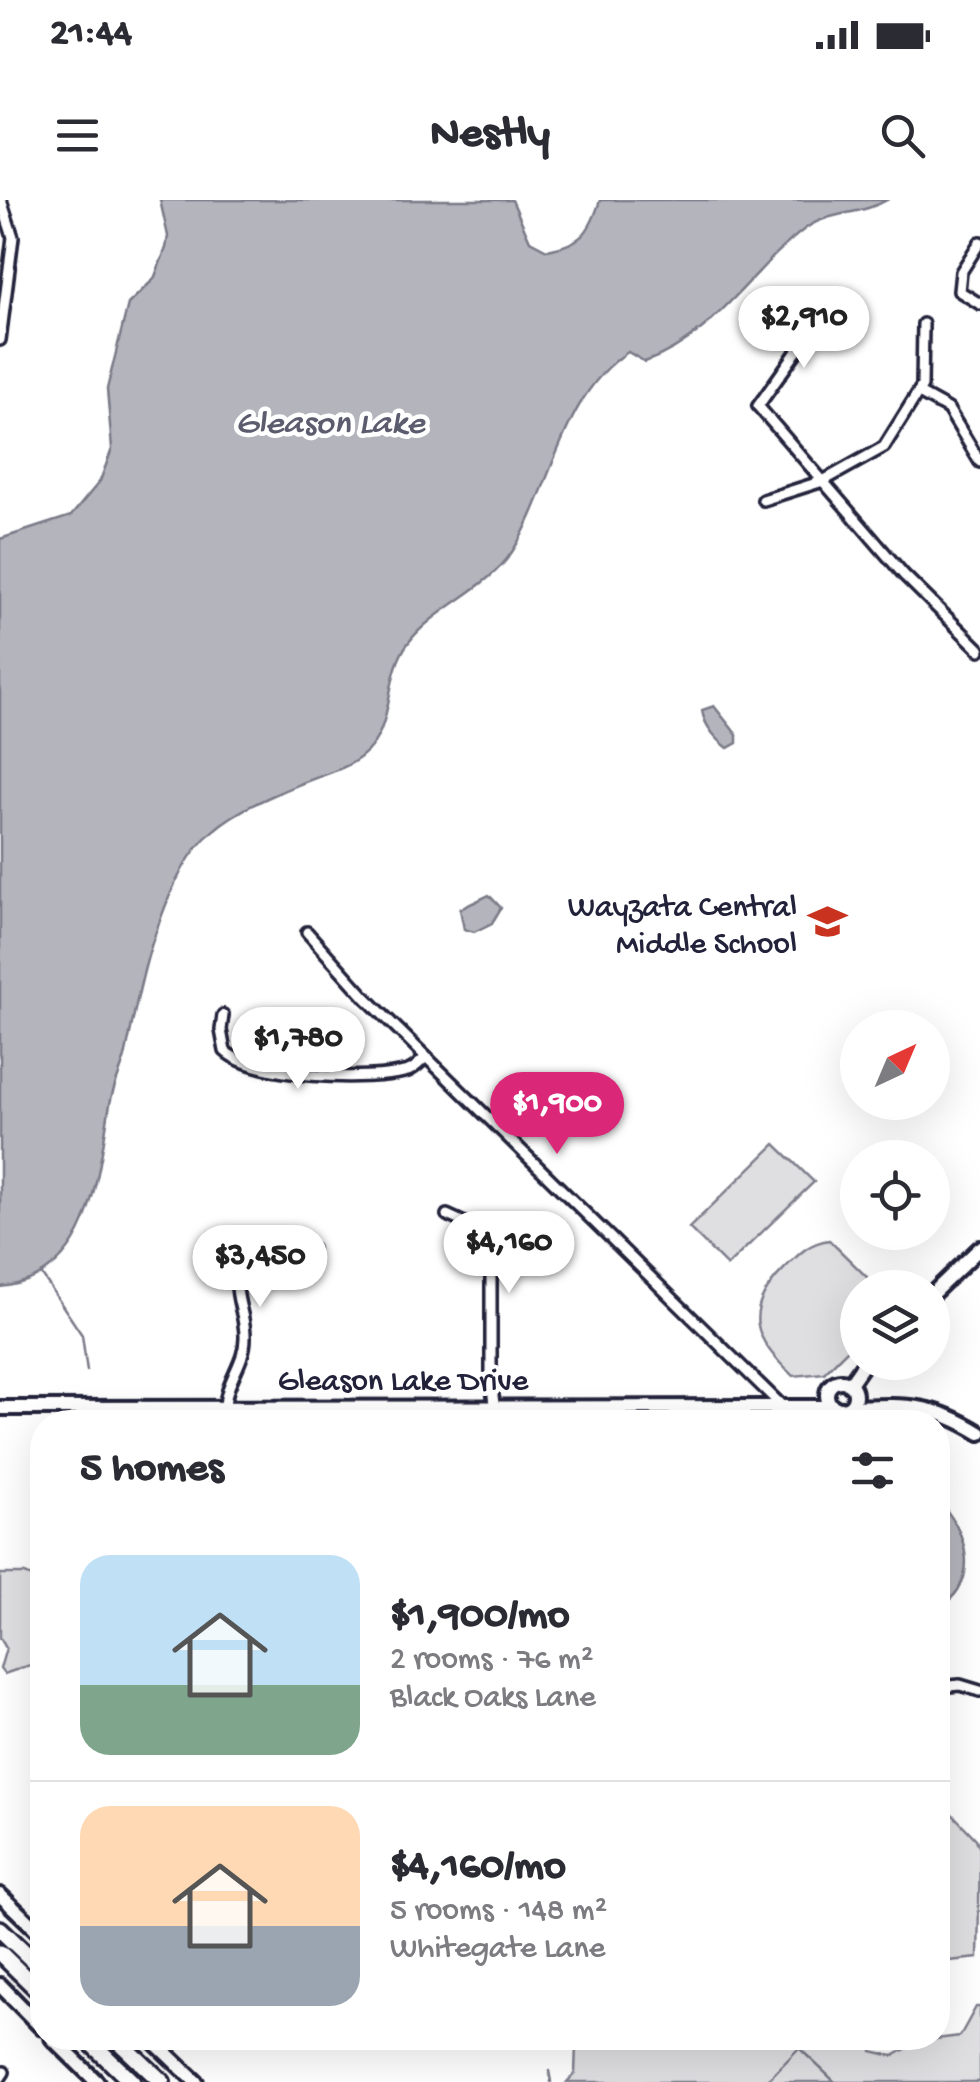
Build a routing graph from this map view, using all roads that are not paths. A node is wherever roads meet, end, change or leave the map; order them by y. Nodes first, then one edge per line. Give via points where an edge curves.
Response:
1 (0, 200) edge
2 (980, 242) edge
3 (820, 304) dead end
4 (980, 304) edge
5 (923, 324) dead end
6 (0, 340) edge
7 (919, 393) junction
8 (980, 462) edge
9 (823, 481) junction
10 (764, 500) dead end
11 (980, 650) edge
12 (307, 932) dead end
13 (223, 1015) dead end
14 (426, 1056) junction
15 (447, 1216) dead end
16 (980, 1248) edge
17 (312, 1249) dead end
18 (950, 1277) edge
19 (852, 1380) edge
20 (855, 1380) edge
21 (849, 1392) junction
22 (828, 1394) junction
23 (496, 1405) junction
24 (794, 1405) junction
25 (140, 1406) junction
26 (225, 1406) junction
27 (835, 1407) junction
28 (0, 1408) edge
29 (140, 1410) edge
30 (496, 1410) edge
31 (795, 1410) edge
32 (843, 1410) edge
33 (846, 1410) edge
34 (932, 1410) edge
35 (950, 1414) edge
36 (980, 1434) edge
37 (950, 1686) edge
38 (980, 1691) edge
39 (0, 1895) edge
40 (30, 1924) edge
41 (0, 1928) edge
42 (0, 1953) edge
43 (30, 1957) edge
44 (30, 1982) edge
45 (0, 1985) edge
46 (30, 2016) edge
47 (64, 2050) edge
48 (99, 2050) edge
49 (128, 2050) edge
50 (163, 2050) edge
51 (97, 2082) edge
52 (132, 2082) edge
53 (162, 2082) edge
54 (196, 2082) edge

1 - 6 street via 14,237
2 - 4 street via 958,278 959,292
3 - 9 street via 824,313 758,406
5 - 7 street
7 - 8 street via 948,409
7 - 9 street via 884,447
9 - 10 street
9 - 11 street
12 - 14 street
13 - 14 street via 225,1052 250,1067 374,1074 406,1072
14 - 24 street
15 - 23 street via 482,1232 491,1244 490,1378
16 - 18 main road
17 - 26 street via 266,1248 244,1262 236,1284 246,1341
19 - 21 main road
20 - 21 main road
21 - 22 main road via 829,1385
21 - 33 main road, Gleason Lake Drive
21 - 34 main road via 882,1406
22 - 24 main road, Gleason Lake Drive
22 - 27 main road
23 - 24 main road, Gleason Lake Drive
23 - 26 main road, Gleason Lake Drive
23 - 30 street
24 - 27 main road, Gleason Lake Drive
24 - 31 street
25 - 26 main road, Gleason Lake Drive
25 - 28 main road, Gleason Lake Drive
25 - 29 street
27 - 32 main road, Gleason Lake Drive
35 - 36 main road
37 - 38 street
39 - 40 main road
41 - 43 highway
42 - 44 highway
45 - 46 main road
47 - 51 main road
48 - 52 highway
49 - 53 highway
50 - 54 main road

